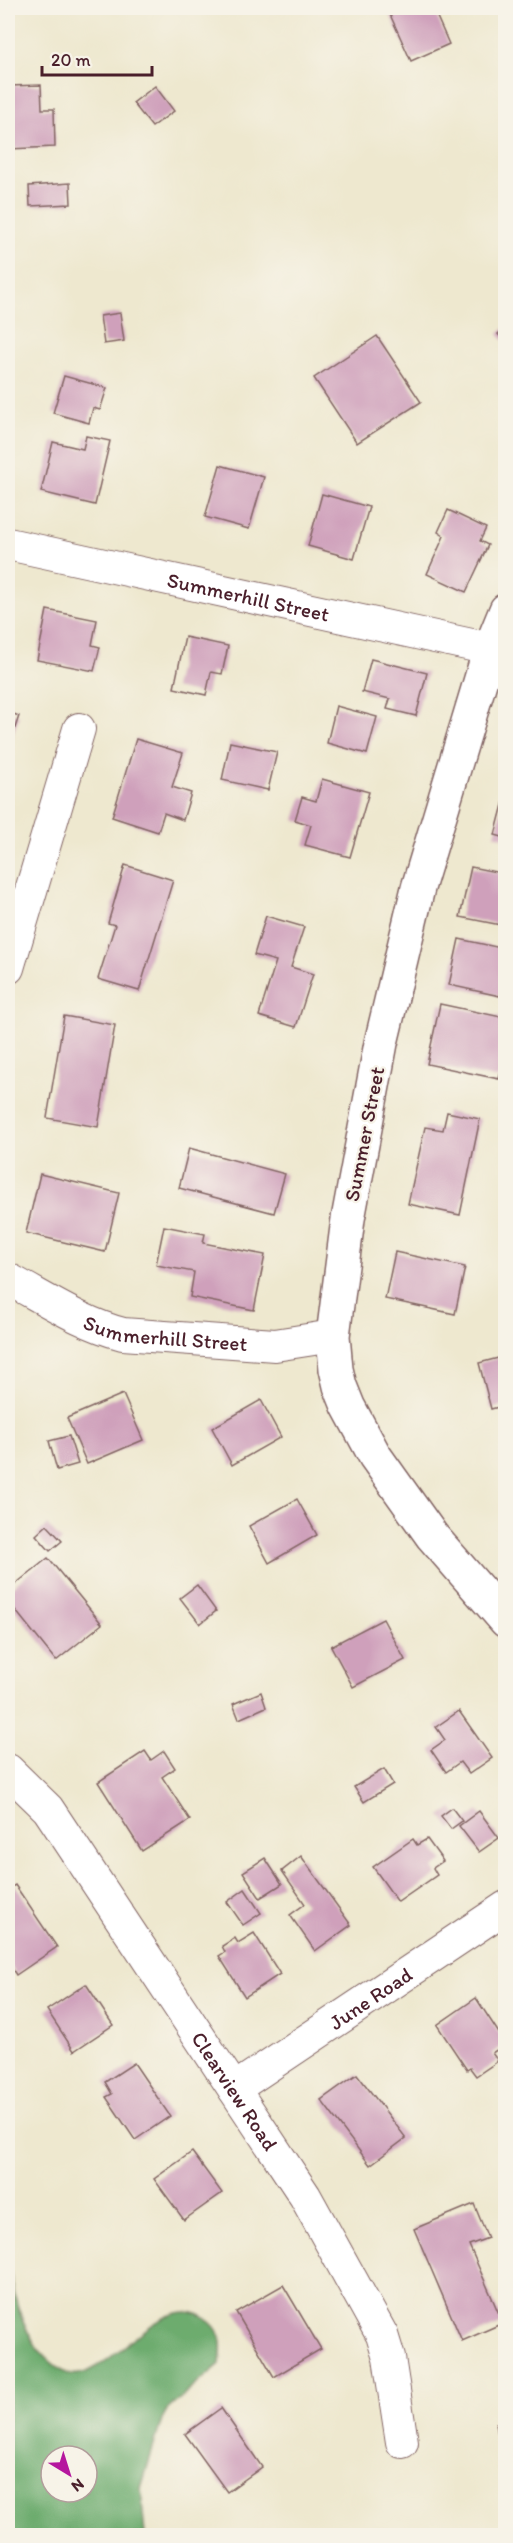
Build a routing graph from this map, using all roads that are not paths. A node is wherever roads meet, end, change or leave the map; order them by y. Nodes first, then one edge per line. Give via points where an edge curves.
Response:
1 (8, 544) edge
2 (506, 610) edge
3 (490, 649) junction
4 (79, 729) dead end
5 (8, 968) edge
6 (8, 1279) edge
7 (333, 1336) junction
8 (506, 1621) edge
9 (8, 1770) edge
10 (506, 1907) edge
11 (234, 2089) junction
12 (402, 2442) dead end

1 - 3 street, Summerhill Street
2 - 3 main road, Summer Street
3 - 7 main road, Summer Street via 418,888 381,1043 348,1219
4 - 5 street
6 - 7 street, Summerhill Street via 76,1317 123,1334 275,1345
7 - 8 main road, Summer Street via 340,1386 375,1456 432,1536
9 - 11 street, Clearview Road via 48,1809
10 - 11 street, June Road
11 - 12 street, Clearview Road via 305,2196 370,2311 389,2358

